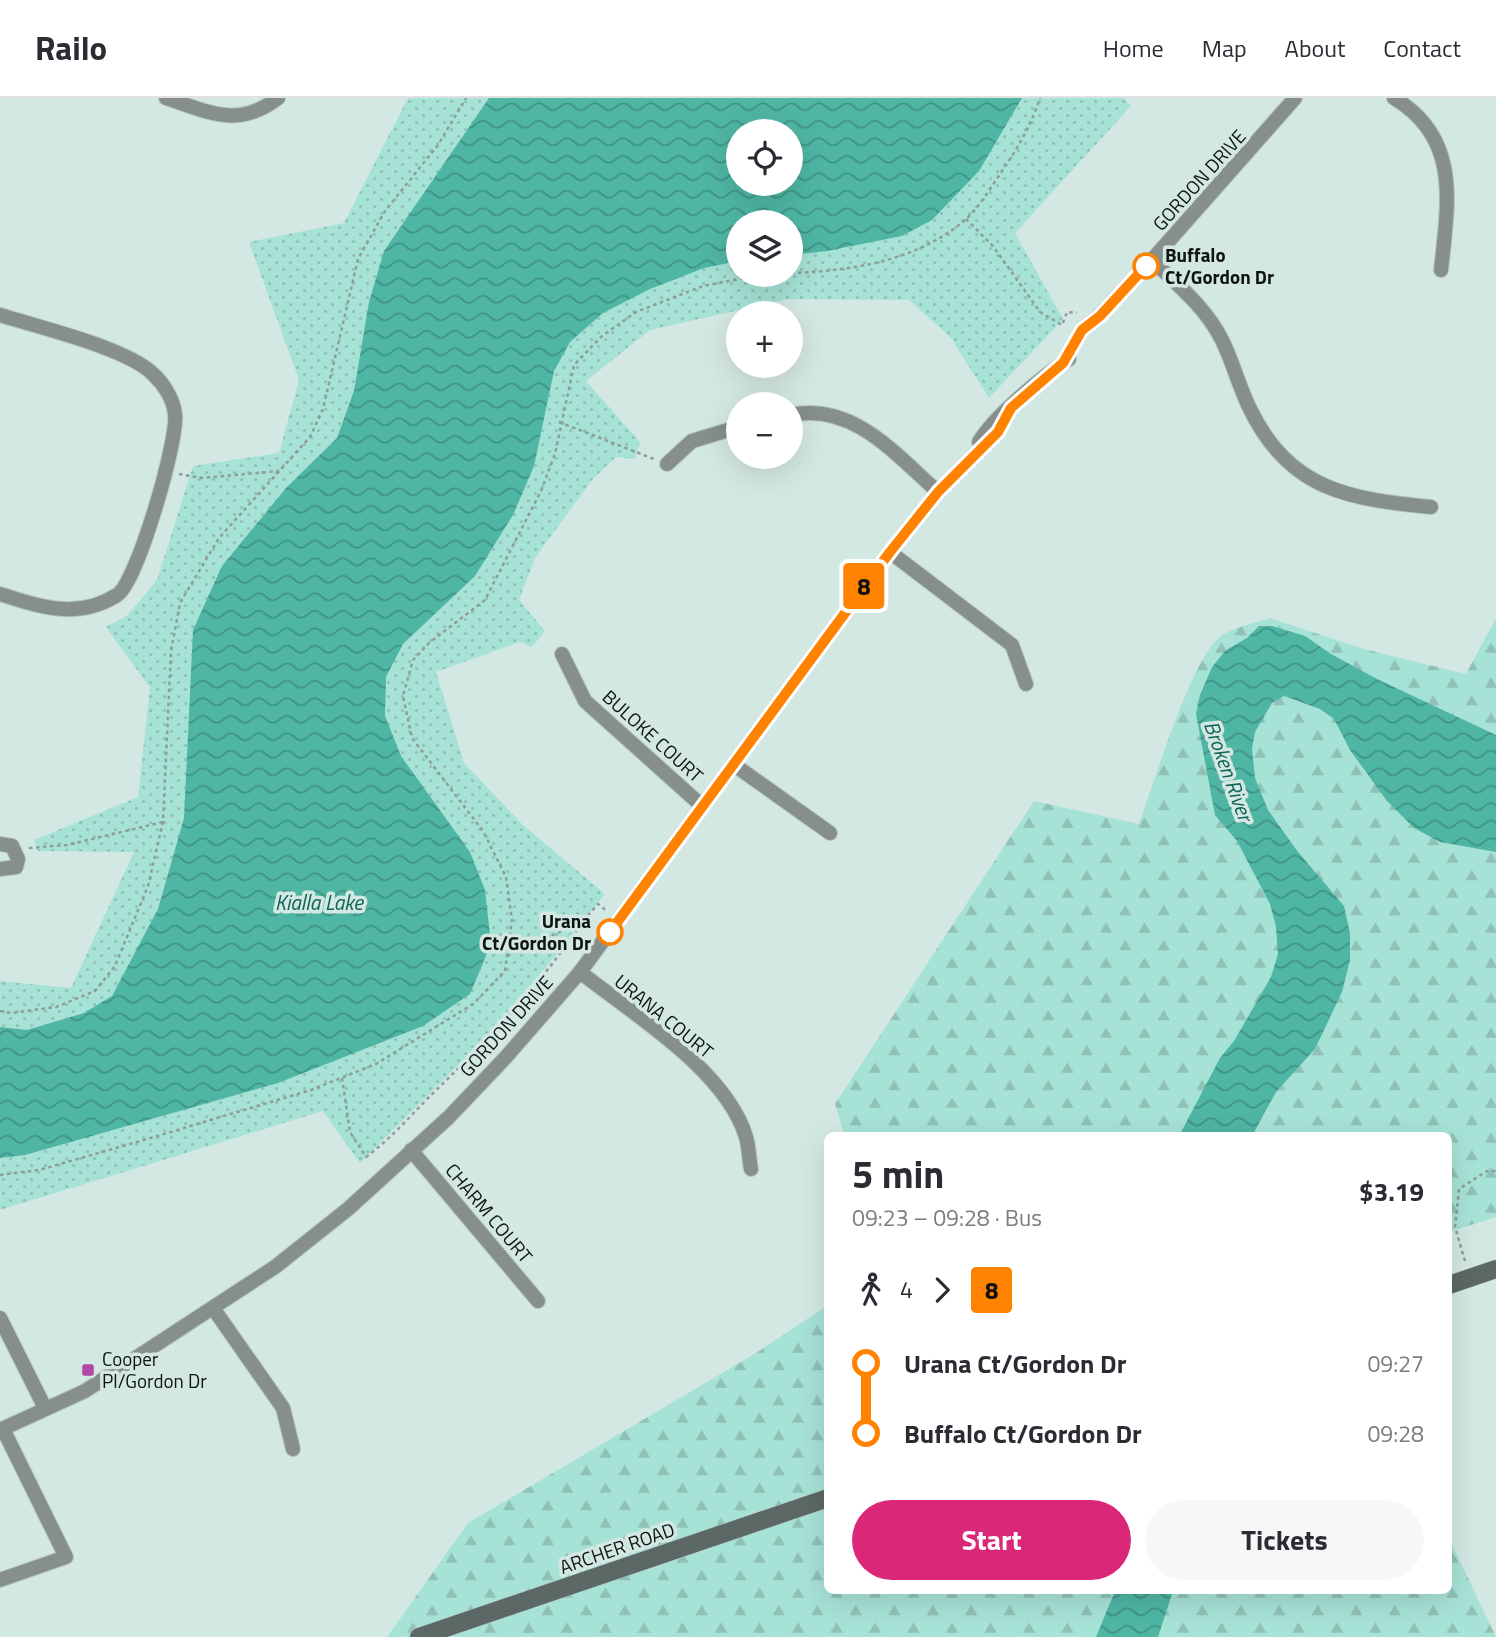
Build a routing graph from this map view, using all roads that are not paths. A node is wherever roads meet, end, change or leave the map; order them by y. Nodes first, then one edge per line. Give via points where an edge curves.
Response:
1 (166, 98) edge
2 (278, 98) edge
3 (1295, 98) edge
4 (1394, 98) edge
5 (1152, 260) junction
6 (1441, 270) dead end
7 (0, 315) edge
8 (803, 414) edge
9 (726, 430) edge
10 (667, 464) road end
11 (938, 492) junction
12 (1431, 507) dead end
13 (890, 552) junction
14 (0, 594) edge
15 (562, 654) dead end
16 (1026, 684) dead end
17 (733, 764) junction
18 (702, 806) junction
19 (830, 833) dead end
20 (6, 845) edge
21 (0, 869) edge
22 (580, 972) junction
23 (411, 1150) junction
24 (751, 1169) dead end
25 (1496, 1269) edge
26 (1452, 1284) edge
27 (538, 1301) dead end
28 (213, 1308) junction
29 (0, 1318) edge
30 (45, 1408) junction
31 (2, 1430) edge
32 (293, 1449) dead end
33 (824, 1499) edge
34 (0, 1580) edge
35 (419, 1637) edge

1 - 2 street via 232,118 255,113
3 - 5 street, GORDON DRIVE
4 - 6 street via 1412,109 1435,138 1448,178
5 - 11 street, GORDON DRIVE via 1100,316 1078,354 1011,408 998,432
5 - 12 street via 1202,309 1222,340 1251,411 1287,461 1335,492
7 - 14 street via 130,358 153,373 176,414 175,438 135,571 120,594 80,610 50,610
8 - 11 street via 830,413 862,426
9 - 10 street via 692,441
11 - 13 street, GORDON DRIVE
13 - 16 street via 1012,645
13 - 17 street, GORDON DRIVE
15 - 18 street, BULOKE COURT via 585,701
17 - 18 street, GORDON DRIVE
17 - 19 street
18 - 22 street, GORDON DRIVE
20 - 21 street via 18,859 16,867
22 - 23 street, GORDON DRIVE via 494,1071
22 - 24 street, URANA COURT via 698,1065 725,1098 746,1136
23 - 27 street, CHARM COURT
23 - 28 street, GORDON DRIVE via 348,1209
25 - 26 main road
28 - 30 street, GORDON DRIVE via 85,1391
28 - 32 street via 283,1408
29 - 30 street
30 - 31 street, GORDON DRIVE
31 - 34 street via 66,1557
33 - 35 main road, ARCHER ROAD

